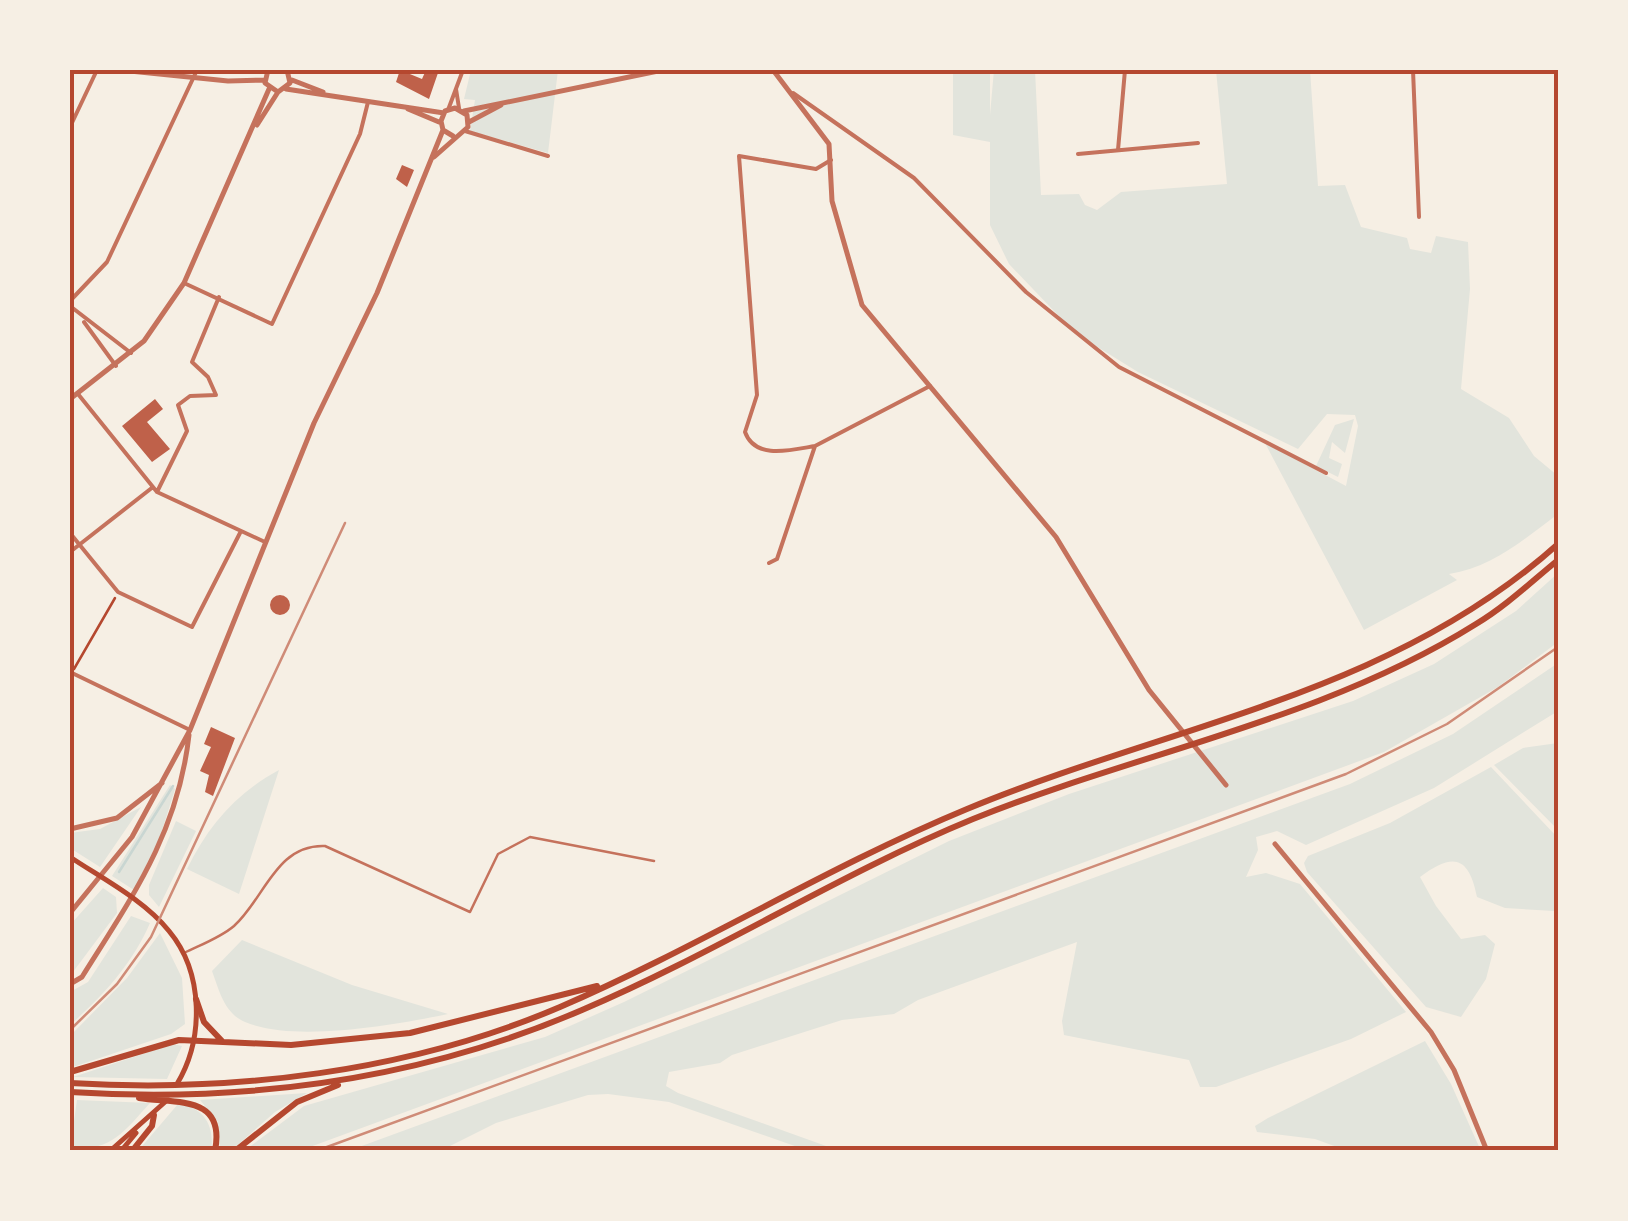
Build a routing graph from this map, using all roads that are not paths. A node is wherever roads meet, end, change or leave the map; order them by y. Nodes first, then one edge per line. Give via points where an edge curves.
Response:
1 (97, 70) edge
2 (120, 70) edge
3 (197, 70) edge
4 (268, 70) edge
5 (287, 70) edge
6 (463, 70) edge
7 (663, 70) edge
8 (773, 70) edge
9 (1125, 70) edge
10 (1413, 70) edge
11 (194, 78) junction
12 (291, 79) junction
13 (264, 80) junction
14 (456, 87) junction
15 (785, 87) junction
16 (269, 89) junction
17 (286, 89) junction
18 (278, 92) junction
19 (331, 94) junction
20 (512, 101) junction
21 (368, 102) junction
22 (396, 106) junction
23 (462, 110) junction
24 (446, 111) junction
25 (469, 122) junction
26 (70, 127) edge
27 (256, 127) junction
28 (442, 127) junction
29 (465, 131) junction
30 (453, 136) junction
31 (1198, 144) dead end
32 (1118, 150) junction
33 (1078, 154) dead end
34 (548, 156) dead end
35 (832, 160) junction
36 (429, 163) junction
37 (1419, 216) dead end
38 (184, 283) junction
39 (219, 297) junction
40 (70, 304) edge
41 (78, 314) junction
42 (131, 353) junction
43 (116, 366) junction
44 (930, 386) junction
45 (78, 394) junction
46 (70, 399) edge
47 (815, 446) junction
48 (1326, 473) dead end
49 (156, 490) junction
50 (241, 530) junction
51 (70, 533) edge
52 (266, 542) junction
53 (79, 544) junction
54 (1558, 544) edge
55 (70, 552) edge
56 (1558, 560) edge
57 (769, 563) dead end
58 (71, 673) edge
59 (190, 730) junction
60 (165, 781) junction
61 (1226, 785) dead end
62 (70, 829) edge
63 (1274, 844) dead end
64 (70, 857) edge
65 (654, 861) dead end
66 (131, 898) junction
67 (70, 913) edge
68 (183, 954) junction
69 (641, 970) junction
70 (70, 984) edge
71 (196, 999) junction
72 (194, 1040) junction
73 (227, 1043) junction
74 (70, 1072) edge
75 (350, 1080) junction
76 (70, 1083) edge
77 (70, 1092) edge
78 (118, 1095) junction
79 (154, 1115) junction
80 (145, 1123) junction
81 (110, 1151) edge
82 (121, 1151) edge
83 (132, 1151) edge
84 (215, 1151) edge
85 (236, 1151) edge
86 (1487, 1151) edge

1 - 26 street
2 - 11 street
3 - 11 street
4 - 13 street
5 - 12 street
6 - 14 street
7 - 20 street
8 - 15 street
9 - 32 street
10 - 37 street
11 - 13 street
11 - 40 street via 107,262
12 - 17 street
12 - 19 street
13 - 16 street
14 - 23 street
14 - 24 street
15 - 35 street via 822,132
15 - 48 street via 914,178 1026,292 1119,367
16 - 18 street
16 - 27 street
17 - 18 street
17 - 19 street
18 - 27 street
19 - 21 street
20 - 23 street
20 - 25 street
21 - 22 street
21 - 39 street via 360,134 272,324
22 - 24 street
22 - 28 street
23 - 24 street
23 - 25 street
24 - 28 street
25 - 29 street
27 - 38 street
28 - 30 street
28 - 36 street
29 - 30 street
29 - 34 street
30 - 36 street
31 - 32 street
32 - 33 street
35 - 44 street via 832,201 862,305
35 - 47 street via 816,169 739,156 756,394 745,432 760,450
36 - 52 street
38 - 39 street
38 - 42 street
39 - 49 street via 192,362 216,395 190,396 178,405 187,431
40 - 41 street
41 - 42 street
41 - 43 street
42 - 43 street
43 - 45 street
44 - 47 street
44 - 61 street via 1056,537 1164,709
45 - 46 street
45 - 49 street
47 - 57 street via 776,559
49 - 50 street
49 - 53 street
50 - 52 street
50 - 53 street via 192,627 118,592
51 - 53 street
52 - 59 street
53 - 55 street
54 - 69 highway via 1470,613 1383,662 966,810
56 - 75 highway via 1478,623 1387,672 970,820 564,1017 440,1060
58 - 59 street
59 - 60 street
59 - 66 street via 174,809
60 - 62 street via 117,818
60 - 67 street via 121,852
63 - 86 street via 1431,1032
64 - 66 main road
65 - 68 lane via 530,837 498,854 470,912 312,845 280,866 232,928
66 - 68 main road via 169,930
66 - 70 street via 82,977
68 - 71 main road
69 - 73 highway via 574,994 410,1033 331,1044
69 - 76 highway via 556,1009 358,1066 190,1086
71 - 72 main road
71 - 73 highway via 211,1032
72 - 73 highway
72 - 74 highway via 157,1043
72 - 79 main road via 184,1073
75 - 78 highway via 229,1093
75 - 85 highway via 296,1102
77 - 78 highway
78 - 84 highway via 200,1106 214,1124
79 - 80 main road
79 - 83 highway
80 - 81 main road
80 - 82 main road

